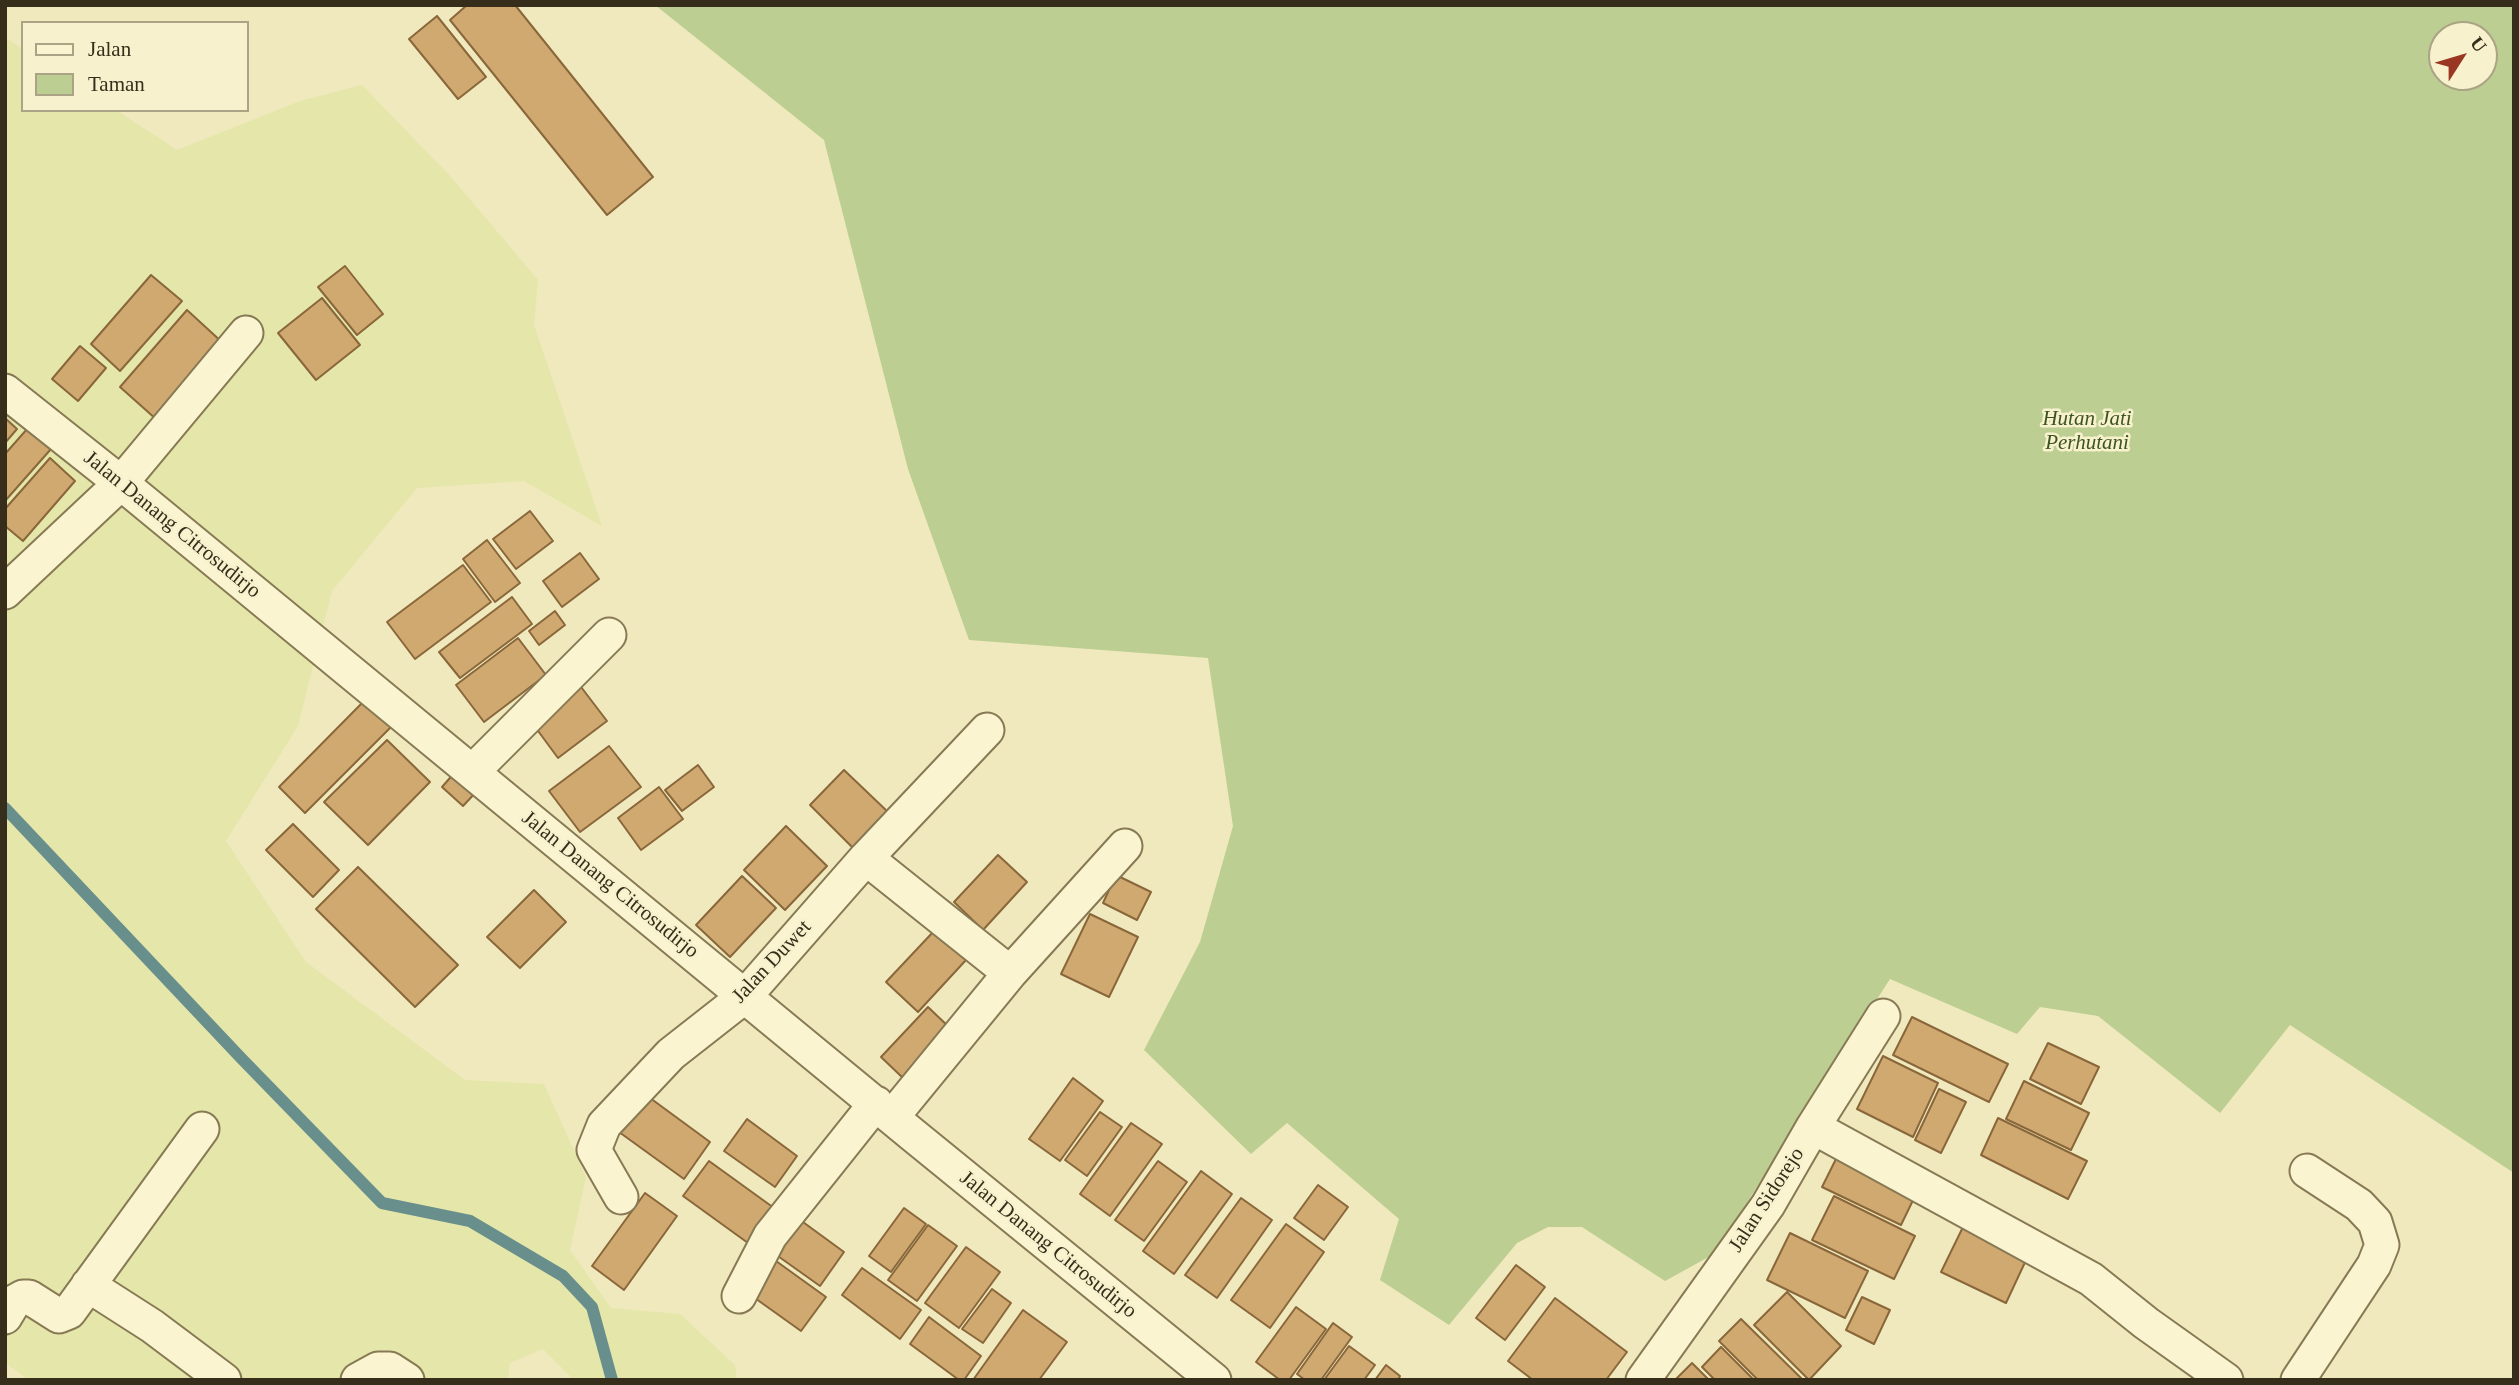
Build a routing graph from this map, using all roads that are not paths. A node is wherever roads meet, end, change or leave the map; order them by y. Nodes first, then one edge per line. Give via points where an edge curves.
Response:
1 (246, 333) dead end
2 (5, 391) edge
3 (121, 483) junction
4 (5, 592) edge
5 (609, 635) dead end
6 (987, 730) dead end
7 (472, 772) junction
8 (1125, 846) dead end
9 (866, 858) junction
10 (1010, 973) junction
11 (745, 996) junction
12 (1883, 1016) dead end
13 (884, 1110) junction
14 (1813, 1127) junction
15 (202, 1129) dead end
16 (2307, 1171) dead end
17 (621, 1197) dead end
18 (88, 1285) junction
19 (739, 1296) dead end
20 (5, 1317) edge
21 (224, 1380) edge
22 (358, 1380) edge
23 (407, 1380) edge
24 (1214, 1380) edge
25 (1643, 1380) edge
26 (2226, 1380) edge
27 (2298, 1380) edge

1 - 3 street
2 - 3 street, Jalan Danang Citrosudirjo
3 - 4 street
3 - 7 street, Jalan Danang Citrosudirjo
5 - 7 street
6 - 9 street, Jalan Duwet
7 - 11 street, Jalan Danang Citrosudirjo
8 - 10 street
9 - 10 street
9 - 11 street, Jalan Duwet
10 - 13 street
11 - 13 street, Jalan Danang Citrosudirjo
11 - 17 street, Jalan Duwet via 671,1054 604,1125 594,1150
12 - 14 street, Jalan Sidorejo
13 - 19 street via 770,1236
13 - 24 street, Jalan Danang Citrosudirjo
14 - 25 street, Jalan Sidorejo via 1768,1205
14 - 26 street via 2091,1279
15 - 18 street
16 - 27 street via 2359,1205 2375,1222 2382,1245 2374,1265
18 - 20 street via 65,1314 59,1316 23,1297
18 - 21 street
22 - 23 street via 378,1368 390,1369

